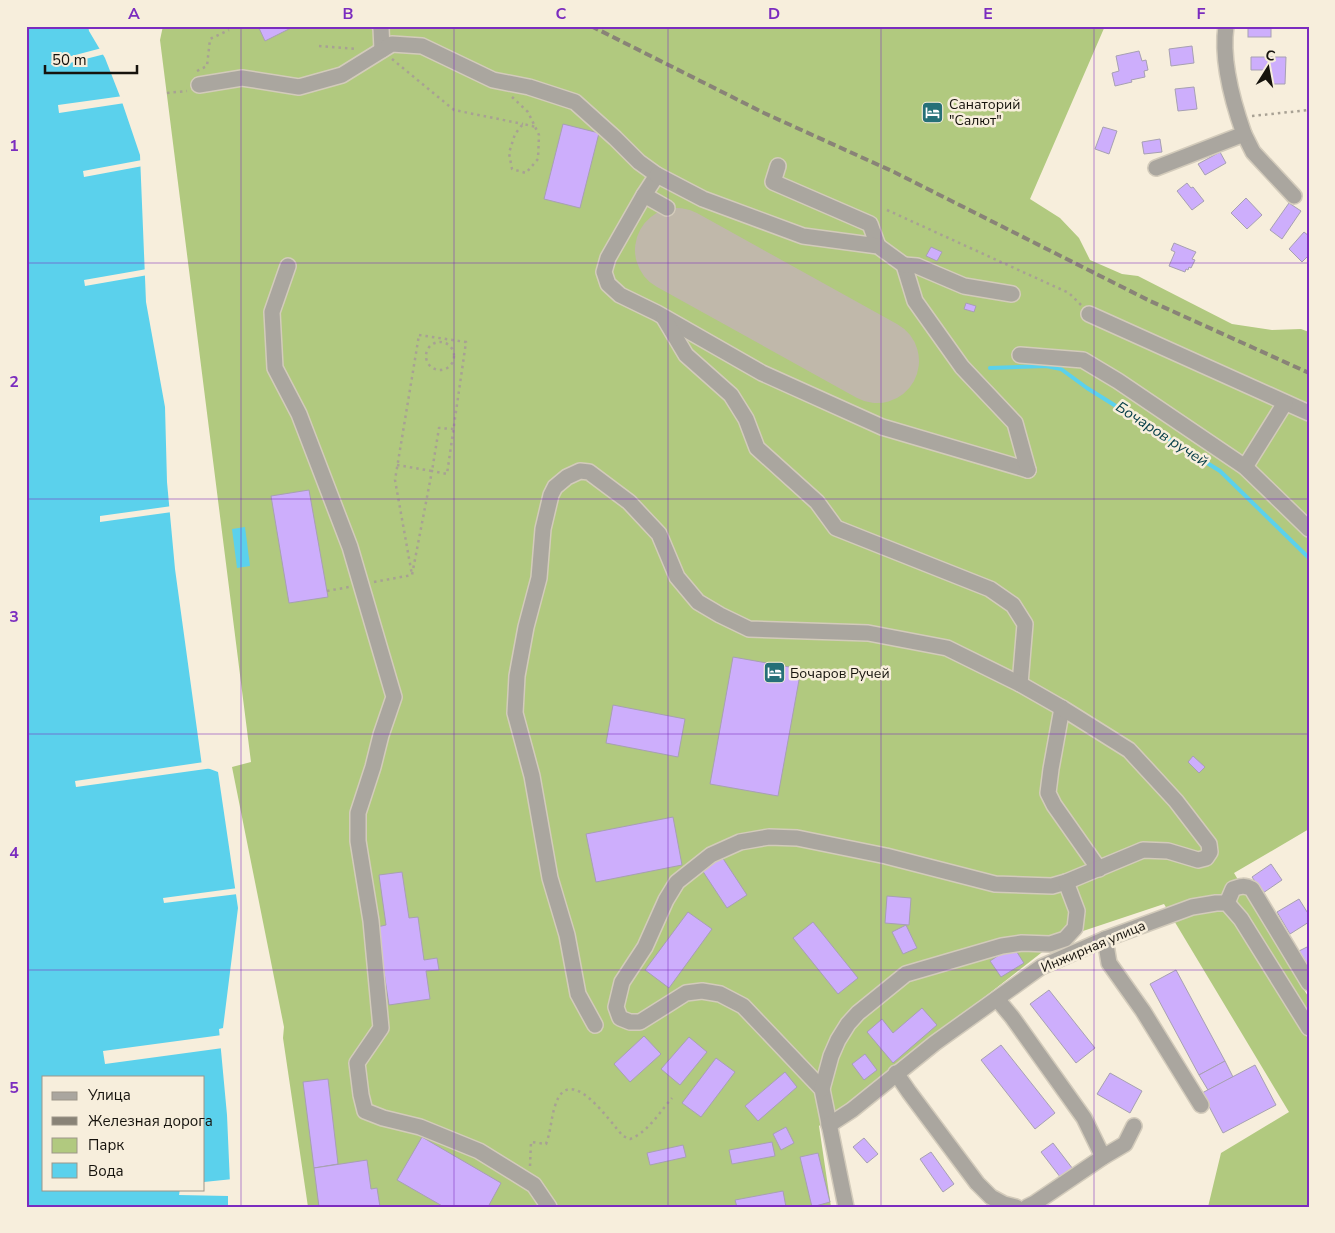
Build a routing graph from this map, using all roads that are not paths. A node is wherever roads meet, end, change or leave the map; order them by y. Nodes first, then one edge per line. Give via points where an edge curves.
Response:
1 (380, 26) edge
2 (1226, 26) edge
3 (382, 50) junction
4 (193, 83) road end
5 (1244, 134) junction
6 (778, 166) dead end
7 (1156, 168) dead end
8 (657, 175) junction
9 (644, 195) junction
10 (1294, 196) dead end
11 (667, 208) dead end
12 (878, 246) junction
13 (904, 265) junction
14 (288, 266) dead end
15 (1012, 294) dead end
16 (1089, 314) road end
17 (664, 317) junction
18 (1020, 355) dead end
19 (1285, 403) junction
20 (1309, 413) edge
21 (1245, 467) junction
22 (1309, 528) edge
23 (1020, 684) junction
24 (1062, 708) junction
25 (1099, 869) junction
26 (1066, 882) junction
27 (1227, 904) junction
28 (1105, 939) junction
29 (1309, 983) edge
30 (997, 999) junction
31 (595, 1025) dead end
32 (1309, 1028) edge
33 (896, 1073) junction
34 (822, 1089) junction
35 (1201, 1105) dead end
36 (829, 1125) junction
37 (1134, 1126) dead end
38 (1103, 1157) junction
39 (549, 1207) edge
40 (846, 1207) edge
41 (1016, 1207) edge
42 (1027, 1207) edge

1 - 3 street
2 - 5 street via 1224,40 1228,75
3 - 4 street via 342,75 299,87 242,78
3 - 8 street via 392,44 422,46 493,80 529,87 575,102
5 - 7 street
5 - 10 street via 1253,152
6 - 12 street via 773,182 870,224
8 - 9 street
8 - 12 street via 703,199 803,236
9 - 11 street
9 - 17 street via 608,258 604,272 608,284 620,295
12 - 13 street
13 - 15 street via 917,266 964,286
13 - 17 street via 916,301 962,367 1015,423 1028,470 882,427 762,373
14 - 39 street via 272,312 275,368 299,414 350,547 394,697 358,813 358,841 371,921 381,1028 357,1063 365,1111 420,1127 478,1151 534,1185
16 - 19 street
17 - 23 street via 686,356 731,395 746,419 757,448 817,502 836,528 990,589 1013,605 1025,624
18 - 21 street via 1083,360
19 - 20 street
19 - 21 street
21 - 22 street
23 - 24 street
23 - 31 street via 947,648 868,633 749,629 698,602 678,577 659,534 629,502 589,472 580,471 567,477 551,495 543,529 539,578 517,676 515,714 532,776 550,878 567,935 578,994
24 - 25 street via 1048,793
24 - 25 street via 1128,750 1176,801 1209,844 1210,852 1206,858 1198,860 1168,850 1143,850
25 - 26 street
26 - 34 street via 1077,911 1075,928 1065,938 1050,944 1002,946 906,974 848,1024 831,1056
26 - 34 street via 1052,886 994,884 886,856 797,838 769,837 740,842 711,855 676,882 644,947 622,982 616,1007 620,1018 640,1022 686,994 702,991 720,994 743,1006
27 - 28 street, Инжирная улица via 1192,907
27 - 29 street via 1233,889 1239,886 1252,889
27 - 32 street via 1242,919
28 - 30 street, Инжирная улица via 1041,966
28 - 35 street via 1109,963
30 - 33 street, Инжирная улица
30 - 38 street via 1084,1118
33 - 36 street, Инжирная улица
33 - 41 street via 990,1198
34 - 36 street
36 - 40 street
37 - 38 street via 1126,1144
38 - 42 street

